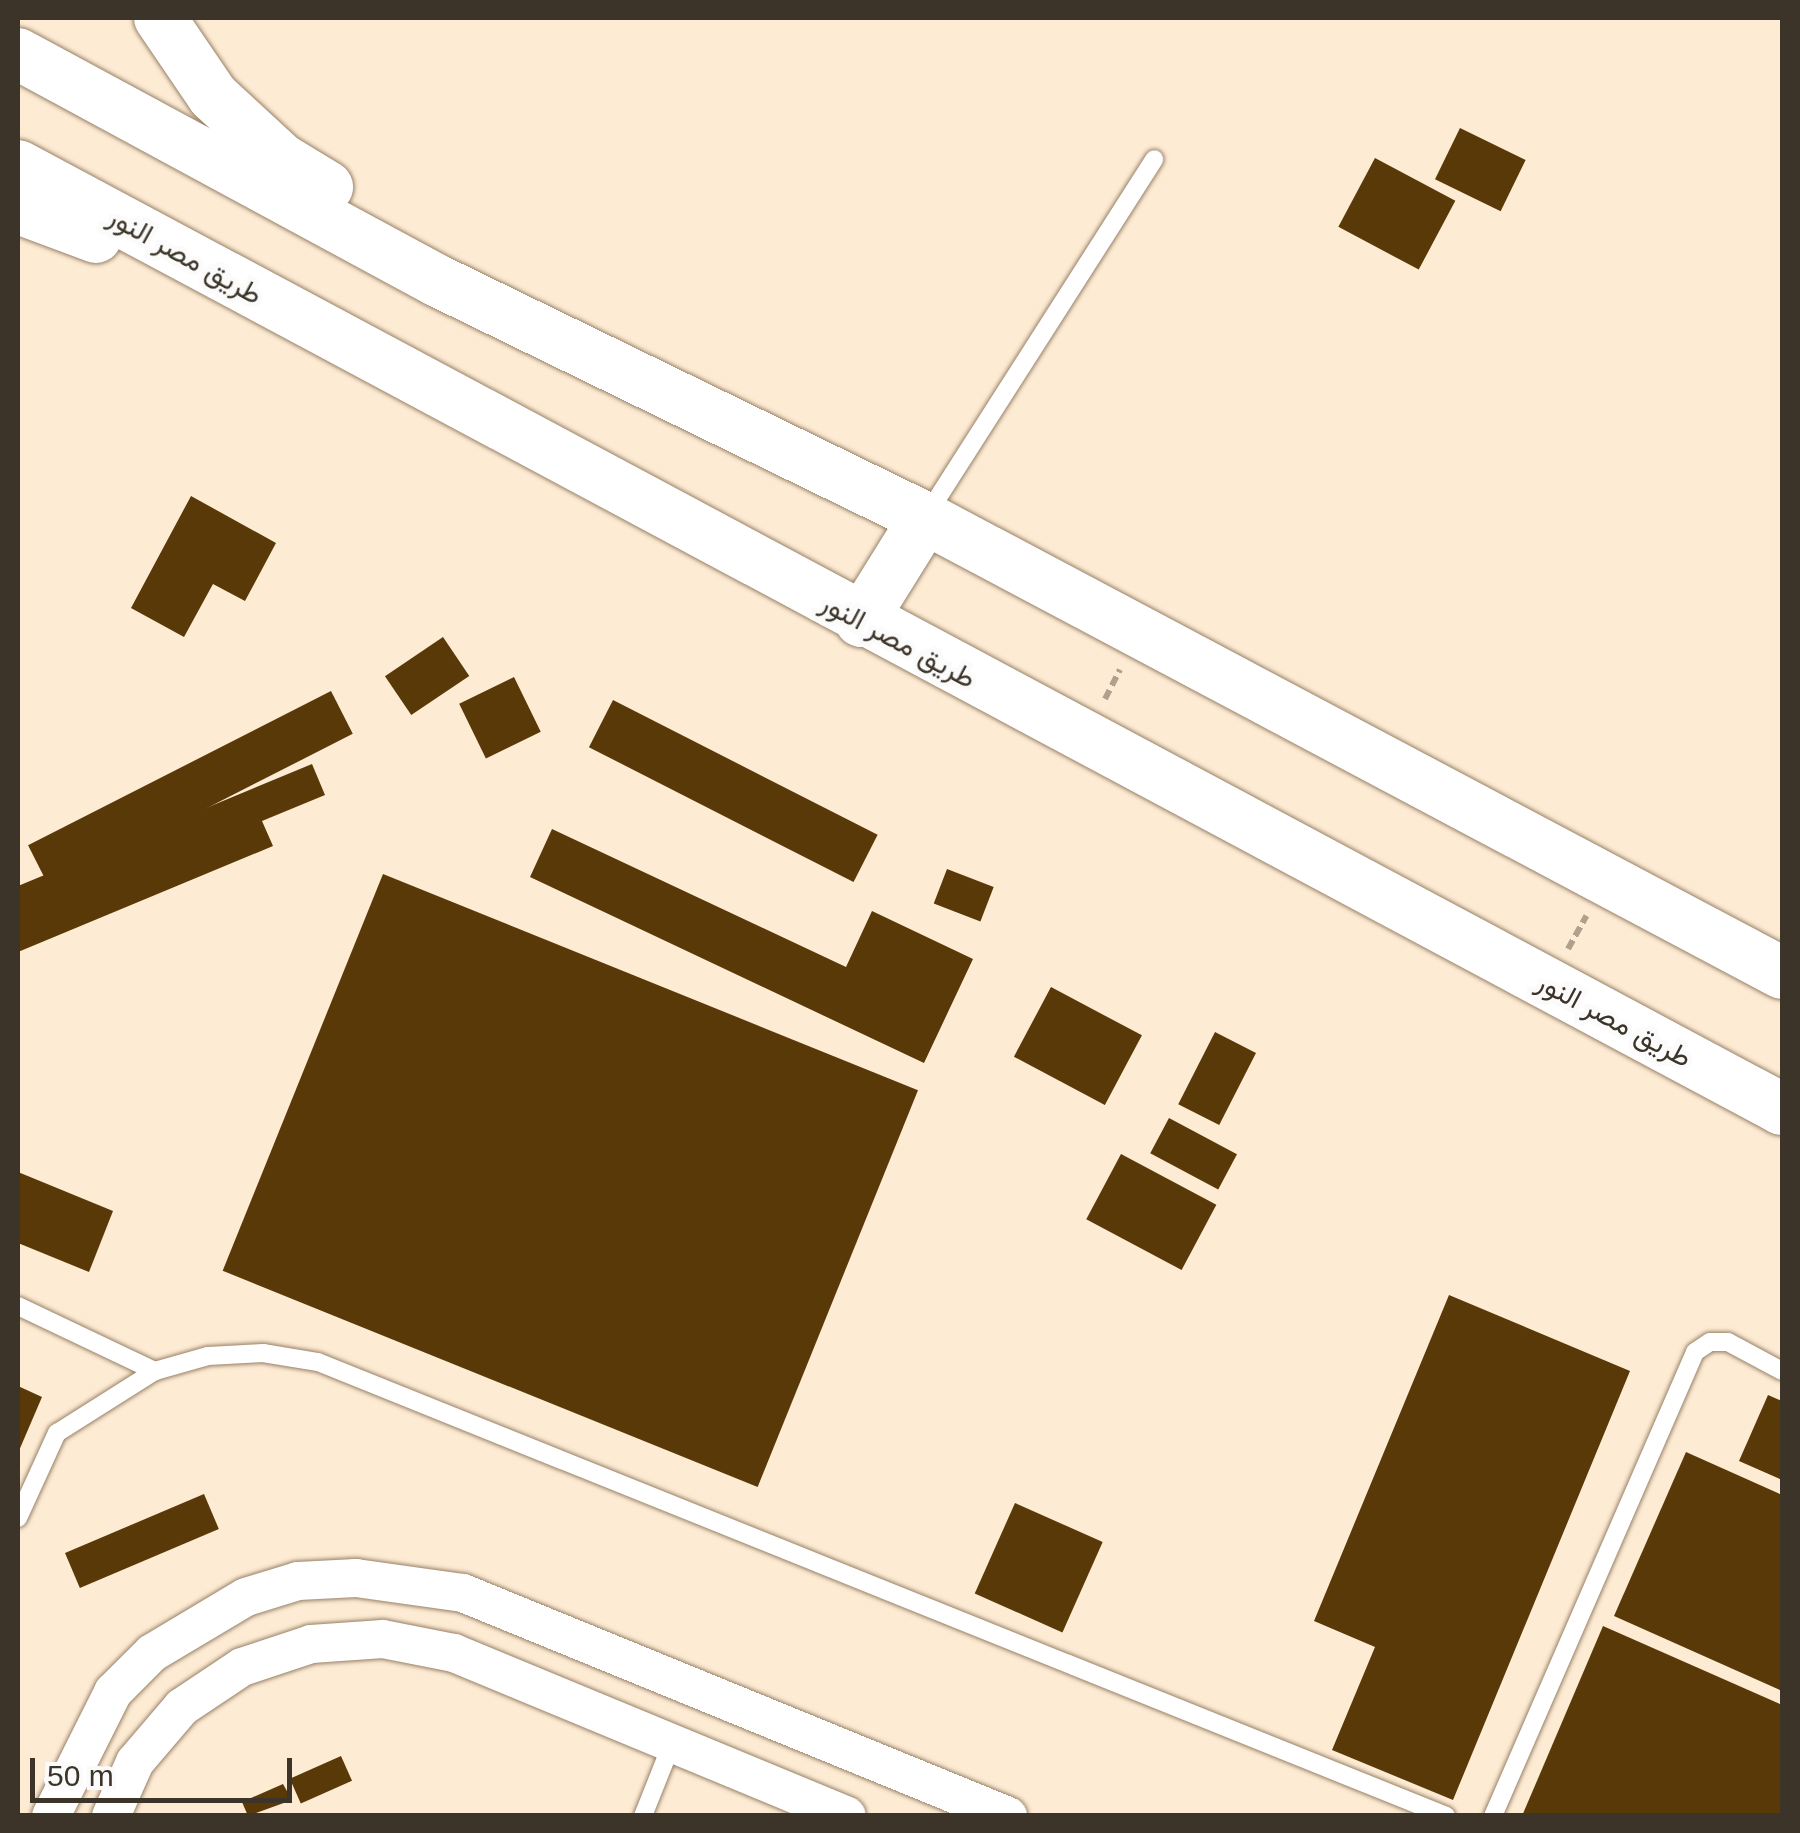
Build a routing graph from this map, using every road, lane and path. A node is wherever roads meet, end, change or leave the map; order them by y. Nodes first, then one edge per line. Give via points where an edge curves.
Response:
1 (160, 18) edge
2 (18, 54) edge
3 (1154, 159) dead end
4 (18, 166) edge
5 (18, 208) edge
6 (438, 281) junction
7 (260, 297) junction
8 (924, 518) junction
9 (861, 621) junction
10 (1140, 632) junction
11 (1083, 740) junction
12 (1605, 880) junction
13 (1782, 974) edge
14 (1549, 986) junction
15 (1782, 1109) edge
16 (18, 1306) edge
17 (154, 1371) junction
18 (1782, 1371) edge
19 (18, 1518) edge
20 (672, 1743) junction
21 (51, 1816) edge
22 (111, 1816) edge
23 (643, 1816) edge
24 (847, 1816) edge
25 (1008, 1816) edge
26 (1446, 1816) edge
27 (1493, 1816) edge

1 - 6 street via 213,96 281,160 361,207
2 - 6 street
3 - 8 lane
4 - 7 street, طريق مصر النور
5 - 7 street
6 - 8 street
7 - 9 street, طريق مصر النور
8 - 9 street
8 - 10 street
9 - 11 street, طريق مصر النور
10 - 11 path
10 - 12 street
11 - 14 street, طريق مصر النور
12 - 13 street
12 - 14 path
14 - 15 street, طريق مصر النور
16 - 17 lane
17 - 19 lane via 58,1433
17 - 26 lane via 208,1356 263,1352 318,1362
18 - 27 lane via 1728,1342 1710,1342 1695,1352
20 - 22 street via 454,1653 383,1639 311,1644 242,1667 182,1707 135,1762
20 - 23 lane
20 - 24 street
21 - 25 street via 112,1692 152,1653 246,1597 298,1582 356,1578 464,1593

